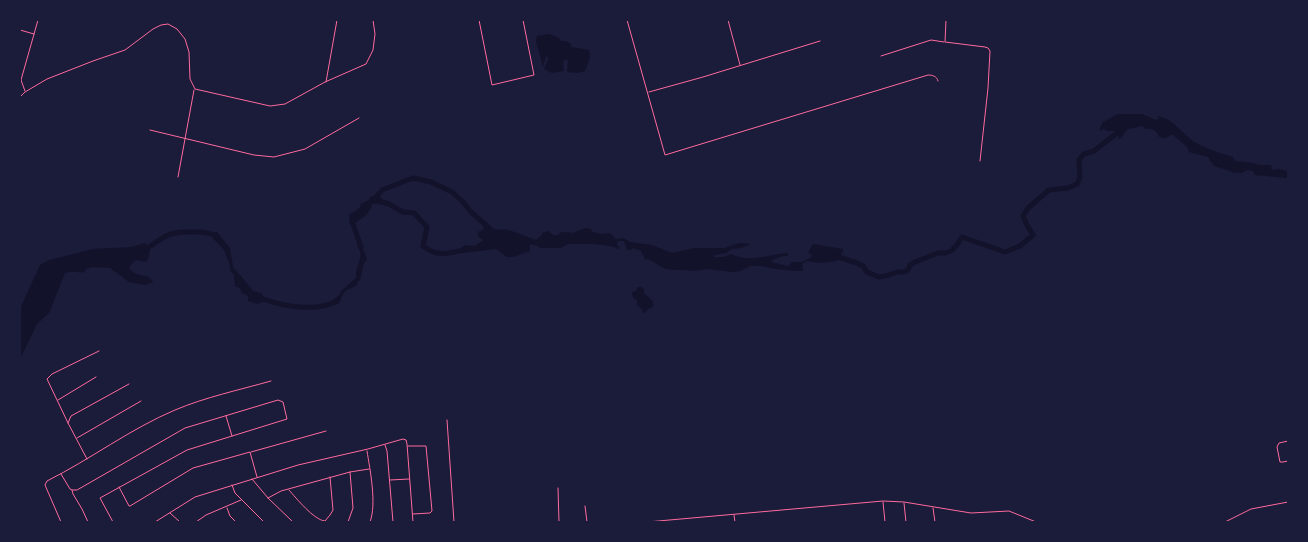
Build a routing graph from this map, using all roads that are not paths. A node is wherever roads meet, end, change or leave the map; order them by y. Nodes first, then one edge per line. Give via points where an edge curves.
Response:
1 (38, 20) edge
2 (337, 20) edge
3 (373, 20) edge
4 (480, 20) edge
5 (523, 20) edge
6 (627, 20) edge
7 (728, 20) edge
8 (946, 20) edge
9 (20, 30) edge
10 (34, 34) junction
11 (820, 40) dead end
12 (945, 42) junction
13 (881, 56) dead end
14 (740, 65) junction
15 (938, 81) dead end
16 (325, 82) junction
17 (195, 89) junction
18 (25, 92) junction
19 (648, 92) junction
20 (20, 97) edge
21 (359, 118) dead end
22 (150, 130) dead end
23 (185, 140) junction
24 (980, 161) dead end
25 (178, 177) dead end
26 (98, 350) dead end
27 (96, 377) dead end
28 (271, 381) dead end
29 (129, 384) dead end
30 (57, 400) junction
31 (141, 401) dead end
32 (226, 415) junction
33 (447, 420) dead end
34 (68, 423) junction
35 (326, 431) dead end
36 (232, 436) junction
37 (76, 438) junction
38 (1288, 440) edge
39 (385, 444) junction
40 (407, 447) junction
41 (366, 450) junction
42 (250, 452) junction
43 (87, 459) junction
44 (1288, 461) edge
45 (369, 468) junction
46 (350, 472) junction
47 (61, 474) junction
48 (330, 477) junction
49 (257, 478) junction
50 (409, 478) junction
51 (252, 479) junction
52 (390, 480) junction
53 (232, 485) junction
54 (119, 487) junction
55 (558, 488) dead end
56 (288, 489) junction
57 (72, 490) junction
58 (268, 498) junction
59 (241, 500) junction
60 (883, 501) junction
61 (904, 502) junction
62 (1288, 502) edge
63 (585, 506) dead end
64 (933, 506) junction
65 (226, 507) junction
66 (170, 513) junction
67 (412, 514) junction
68 (734, 515) junction
69 (676, 521) edge
70 (61, 522) edge
71 (88, 522) edge
72 (113, 522) edge
73 (155, 522) edge
74 (180, 522) edge
75 (196, 522) edge
76 (236, 522) edge
77 (264, 522) edge
78 (293, 522) edge
79 (348, 522) edge
80 (370, 522) edge
81 (393, 522) edge
82 (413, 522) edge
83 (454, 522) edge
84 (559, 522) edge
85 (587, 522) edge
86 (647, 522) edge
87 (735, 522) edge
88 (885, 522) edge
89 (906, 522) edge
90 (934, 522) edge
91 (1036, 522) edge
92 (1225, 522) edge

1 - 10 street
2 - 16 street
3 - 16 street via 373,50 366,64
4 - 5 street via 492,85 534,76
6 - 19 street
7 - 14 street
8 - 12 street
9 - 10 street
10 - 18 street via 21,80
11 - 14 street
12 - 13 street via 931,40
12 - 24 street via 985,47 990,51
14 - 19 street
15 - 19 street via 928,75 664,155
16 - 17 street via 285,104 270,106
17 - 18 street via 190,79 185,39 168,24 153,29 125,50 47,79
17 - 23 street
18 - 20 street
21 - 23 street via 305,150 274,157
22 - 23 street
23 - 25 street
26 - 30 street via 48,377
27 - 30 street
28 - 43 street via 174,410
29 - 34 street via 71,416
30 - 34 street
31 - 37 street
32 - 36 street
32 - 36 street via 278,400 283,402 287,419
32 - 57 street via 184,428
33 - 83 street
34 - 37 street
35 - 42 street
36 - 54 street via 187,450
37 - 43 street
38 - 44 street via 1280,442 1277,447 1280,462
39 - 40 street via 403,439
39 - 41 street
39 - 52 street
40 - 50 street
40 - 67 street via 426,446 432,511
41 - 45 street
41 - 49 street
42 - 49 street
42 - 54 street via 194,468 132,506
43 - 47 street
45 - 46 street
45 - 80 street via 373,503
46 - 48 street
46 - 79 street via 353,508
47 - 57 street
47 - 70 street via 45,485
48 - 56 street
48 - 56 street via 333,510 323,521
49 - 51 street
50 - 52 street
50 - 67 street
51 - 53 street
51 - 58 street
52 - 81 street
53 - 59 street
53 - 66 street via 195,497
54 - 72 street via 100,498
55 - 84 street
56 - 58 street
57 - 71 street
58 - 78 street
59 - 65 street
59 - 77 street
60 - 61 street
60 - 68 street
60 - 88 street
61 - 64 street
61 - 89 street
62 - 92 street via 1251,509
63 - 85 street
64 - 90 street
64 - 91 street via 970,513 1010,511
65 - 75 street
65 - 76 street
66 - 73 street
66 - 74 street
67 - 82 street
68 - 69 street
68 - 87 street
69 - 86 street

